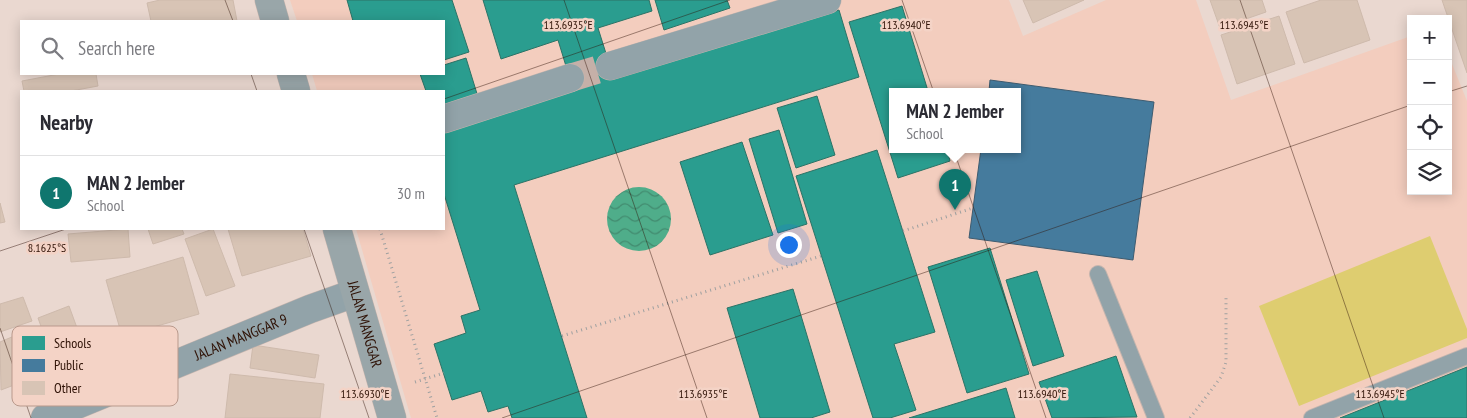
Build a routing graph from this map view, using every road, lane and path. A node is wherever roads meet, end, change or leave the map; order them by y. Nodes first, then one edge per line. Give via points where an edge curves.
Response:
1 (269, 0) edge
2 (827, 0) edge
3 (275, 20) edge
4 (610, 66) tunnel mouth
5 (291, 75) edge
6 (570, 78) tunnel mouth
7 (296, 90) edge
8 (445, 119) edge
9 (973, 208) dead end
10 (337, 230) edge
11 (380, 230) edge
12 (903, 230) dead end
13 (821, 256) dead end
14 (1098, 274) dead end
15 (355, 293) junction
16 (1226, 298) dead end
17 (562, 336) dead end
18 (1467, 356) edge
19 (178, 363) edge
20 (74, 406) edge
21 (45, 418) edge
22 (392, 418) edge
23 (437, 418) edge
24 (1156, 418) edge
25 (1190, 418) edge
26 (1312, 418) edge

1 - 3 main road
2 - 4 street
5 - 7 main road
6 - 8 street
9 - 12 path
10 - 15 main road, JALAN MANGGAR
11 - 23 path
13 - 17 path
14 - 24 lane
15 - 19 street, JALAN MANGGAR 9
15 - 22 main road, JALAN MANGGAR
16 - 25 path via 1226,362 1221,378
18 - 26 lane
20 - 21 street, JALAN MANGGAR 9

